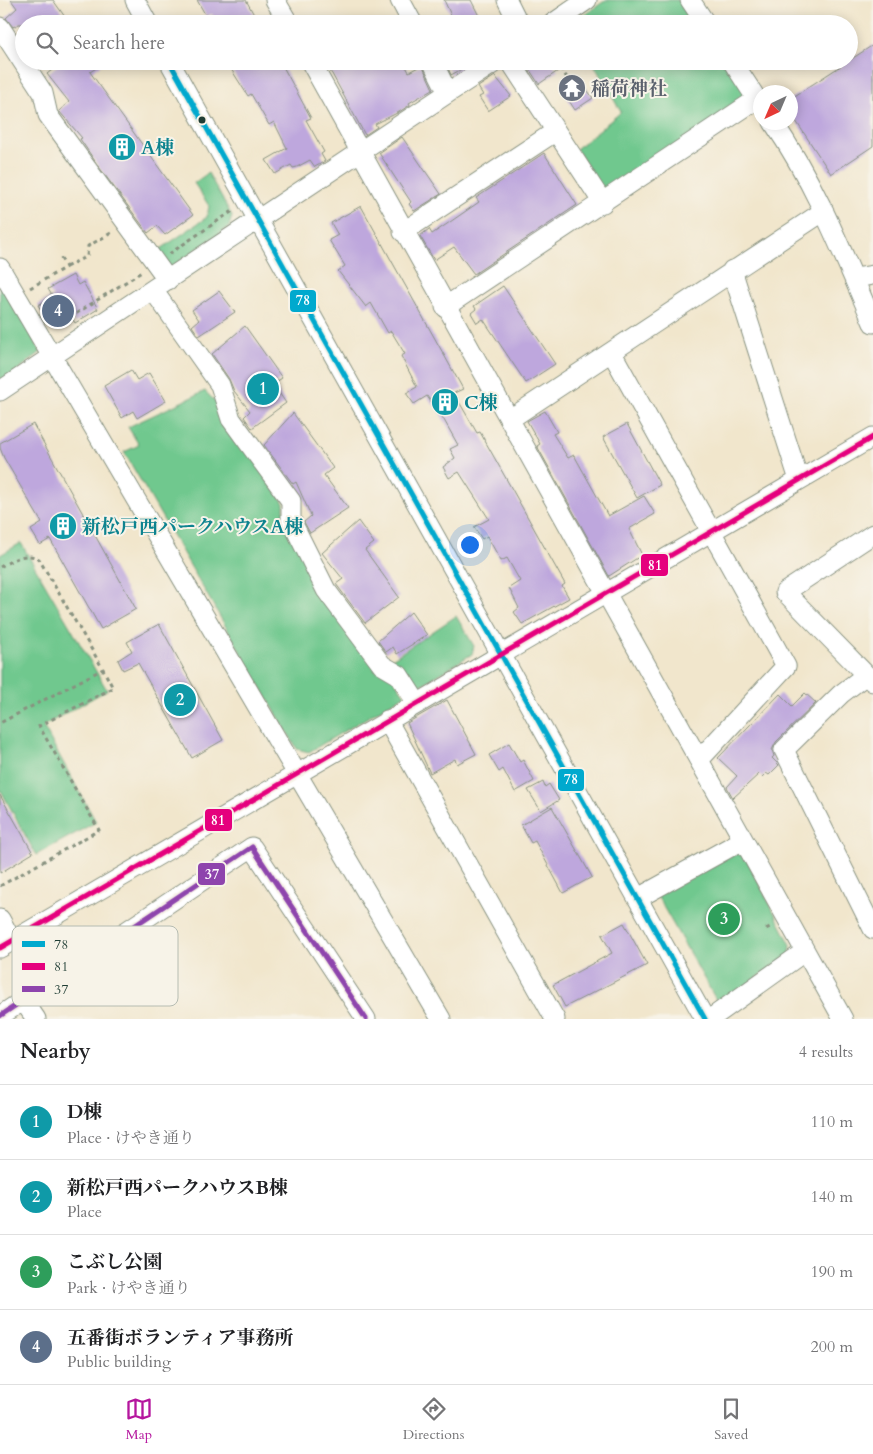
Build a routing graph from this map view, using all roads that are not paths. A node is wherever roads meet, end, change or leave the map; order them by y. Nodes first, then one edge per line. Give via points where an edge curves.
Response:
1 (135, 0) edge
2 (275, 0) edge
3 (400, 0) edge
4 (508, 0) edge
5 (587, 0) edge
6 (690, 0) edge
7 (143, 15) edge
8 (284, 15) edge
9 (408, 15) edge
10 (516, 15) edge
11 (565, 15) edge
12 (700, 15) edge
13 (0, 27) edge
14 (15, 50) edge
15 (28, 70) edge
16 (174, 70) edge
17 (315, 70) edge
18 (436, 70) edge
19 (483, 70) edge
20 (516, 70) edge
21 (738, 70) edge
22 (448, 93) junction
23 (753, 93) edge
24 (753, 106) edge
25 (778, 130) edge
26 (556, 131) junction
27 (360, 151) junction
28 (603, 203) junction
29 (824, 210) junction
30 (257, 219) junction
31 (403, 232) junction
32 (0, 268) edge
33 (732, 270) junction
34 (864, 276) edge
35 (160, 285) junction
36 (445, 307) junction
37 (873, 323) edge
38 (612, 353) junction
39 (52, 356) junction
40 (0, 391) edge
41 (510, 419) junction
42 (873, 437) edge
43 (799, 480) junction
44 (710, 533) junction
45 (869, 544) edge
46 (607, 593) junction
47 (501, 654) junction
48 (870, 679) edge
49 (417, 704) junction
50 (387, 720) junction
51 (699, 760) junction
52 (297, 774) junction
53 (743, 840) junction
54 (638, 898) junction
55 (0, 919) edge
56 (38, 926) edge
57 (144, 926) edge
58 (873, 929) edge
59 (6, 945) edge
60 (804, 952) junction
61 (14, 1006) edge
62 (27, 1006) edge
63 (0, 1016) edge
64 (36, 1019) edge
65 (366, 1019) edge
66 (441, 1019) edge
67 (554, 1019) edge
68 (705, 1019) edge
69 (710, 1019) edge
70 (842, 1019) edge

1 - 7 street
2 - 8 street
3 - 9 street
4 - 10 street
5 - 11 street
6 - 12 street
13 - 14 street
15 - 35 street via 43,93 48,115 155,263
16 - 30 street
17 - 27 street
18 - 22 street
19 - 22 street
20 - 26 street
21 - 23 street
22 - 27 street
24 - 28 street
25 - 29 street
26 - 28 street
26 - 31 street
27 - 30 street
27 - 31 street
28 - 36 street
29 - 33 street
29 - 34 street
30 - 35 street
30 - 47 street
31 - 36 street
32 - 39 street
33 - 38 street
33 - 43 street
34 - 37 street
35 - 39 street
35 - 49 street via 220,385 231,419 291,501 291,520 326,590 382,666 399,675
36 - 41 street
38 - 41 street
38 - 44 street
39 - 40 street
39 - 52 street
41 - 46 street
42 - 43 street
43 - 44 street
44 - 46 street
44 - 51 street via 786,666
45 - 48 street via 785,592
46 - 47 street
46 - 51 street
47 - 49 street
47 - 54 street
48 - 58 street via 841,694 784,750
49 - 50 street
50 - 52 street
50 - 67 street
51 - 53 street
52 - 56 street
52 - 66 street
53 - 54 street
53 - 60 street
54 - 68 street
55 - 59 street
57 - 65 street via 252,847
60 - 69 street
60 - 70 street
61 - 63 street
62 - 64 street

